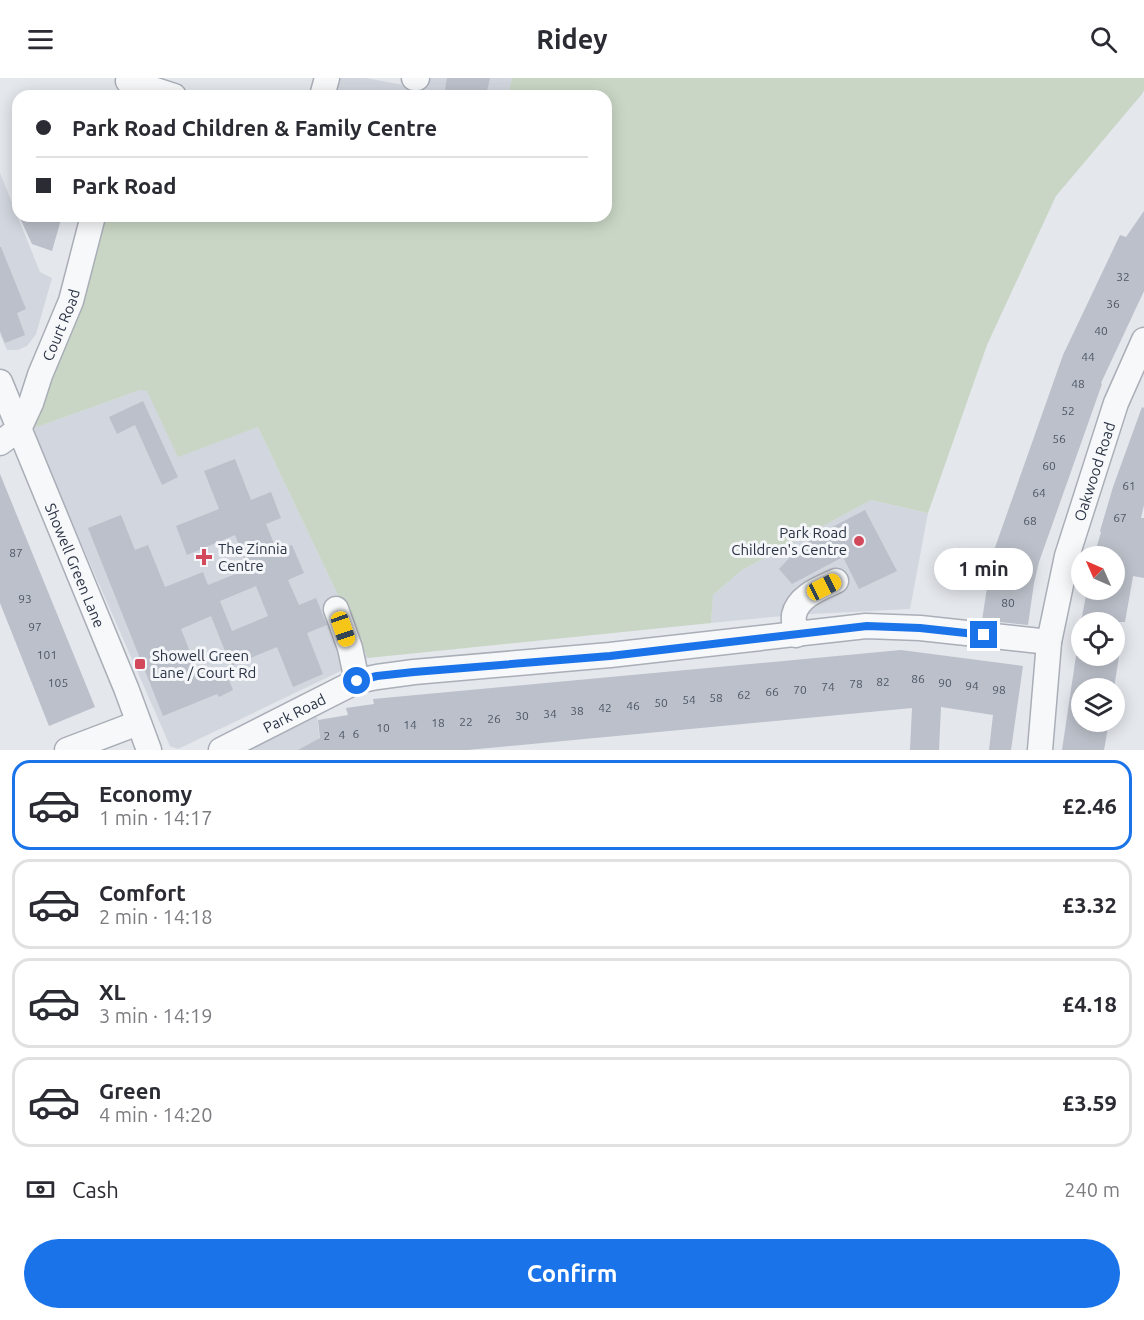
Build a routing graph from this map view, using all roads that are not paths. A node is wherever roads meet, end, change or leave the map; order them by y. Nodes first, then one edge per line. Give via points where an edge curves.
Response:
1 (127, 85) edge
2 (148, 90) edge
3 (91, 222) edge
4 (1144, 340) edge
5 (40, 375) junction
6 (0, 380) edge
7 (9, 436) edge
8 (836, 581) dead end
9 (336, 609) dead end
10 (796, 635) junction
11 (1049, 642) junction
12 (357, 681) junction
13 (138, 723) junction
14 (67, 750) edge
15 (149, 750) edge
16 (221, 750) edge
17 (1041, 750) edge

1 - 2 street
3 - 5 street, Court Road via 71,301
4 - 11 street, Oakwood Road via 1116,403 1067,556
5 - 6 street via 21,381
5 - 7 street, Court Road via 31,403
6 - 7 street, Showell Green Lane
7 - 13 street, Showell Green Lane via 126,688
8 - 10 street via 800,603 794,615
9 - 12 street
10 - 11 street, Park Road via 894,626
10 - 12 street, Park Road via 414,672
11 - 17 street, Oakwood Road
12 - 16 street, Park Road
13 - 14 street
13 - 15 street, Showell Green Lane

